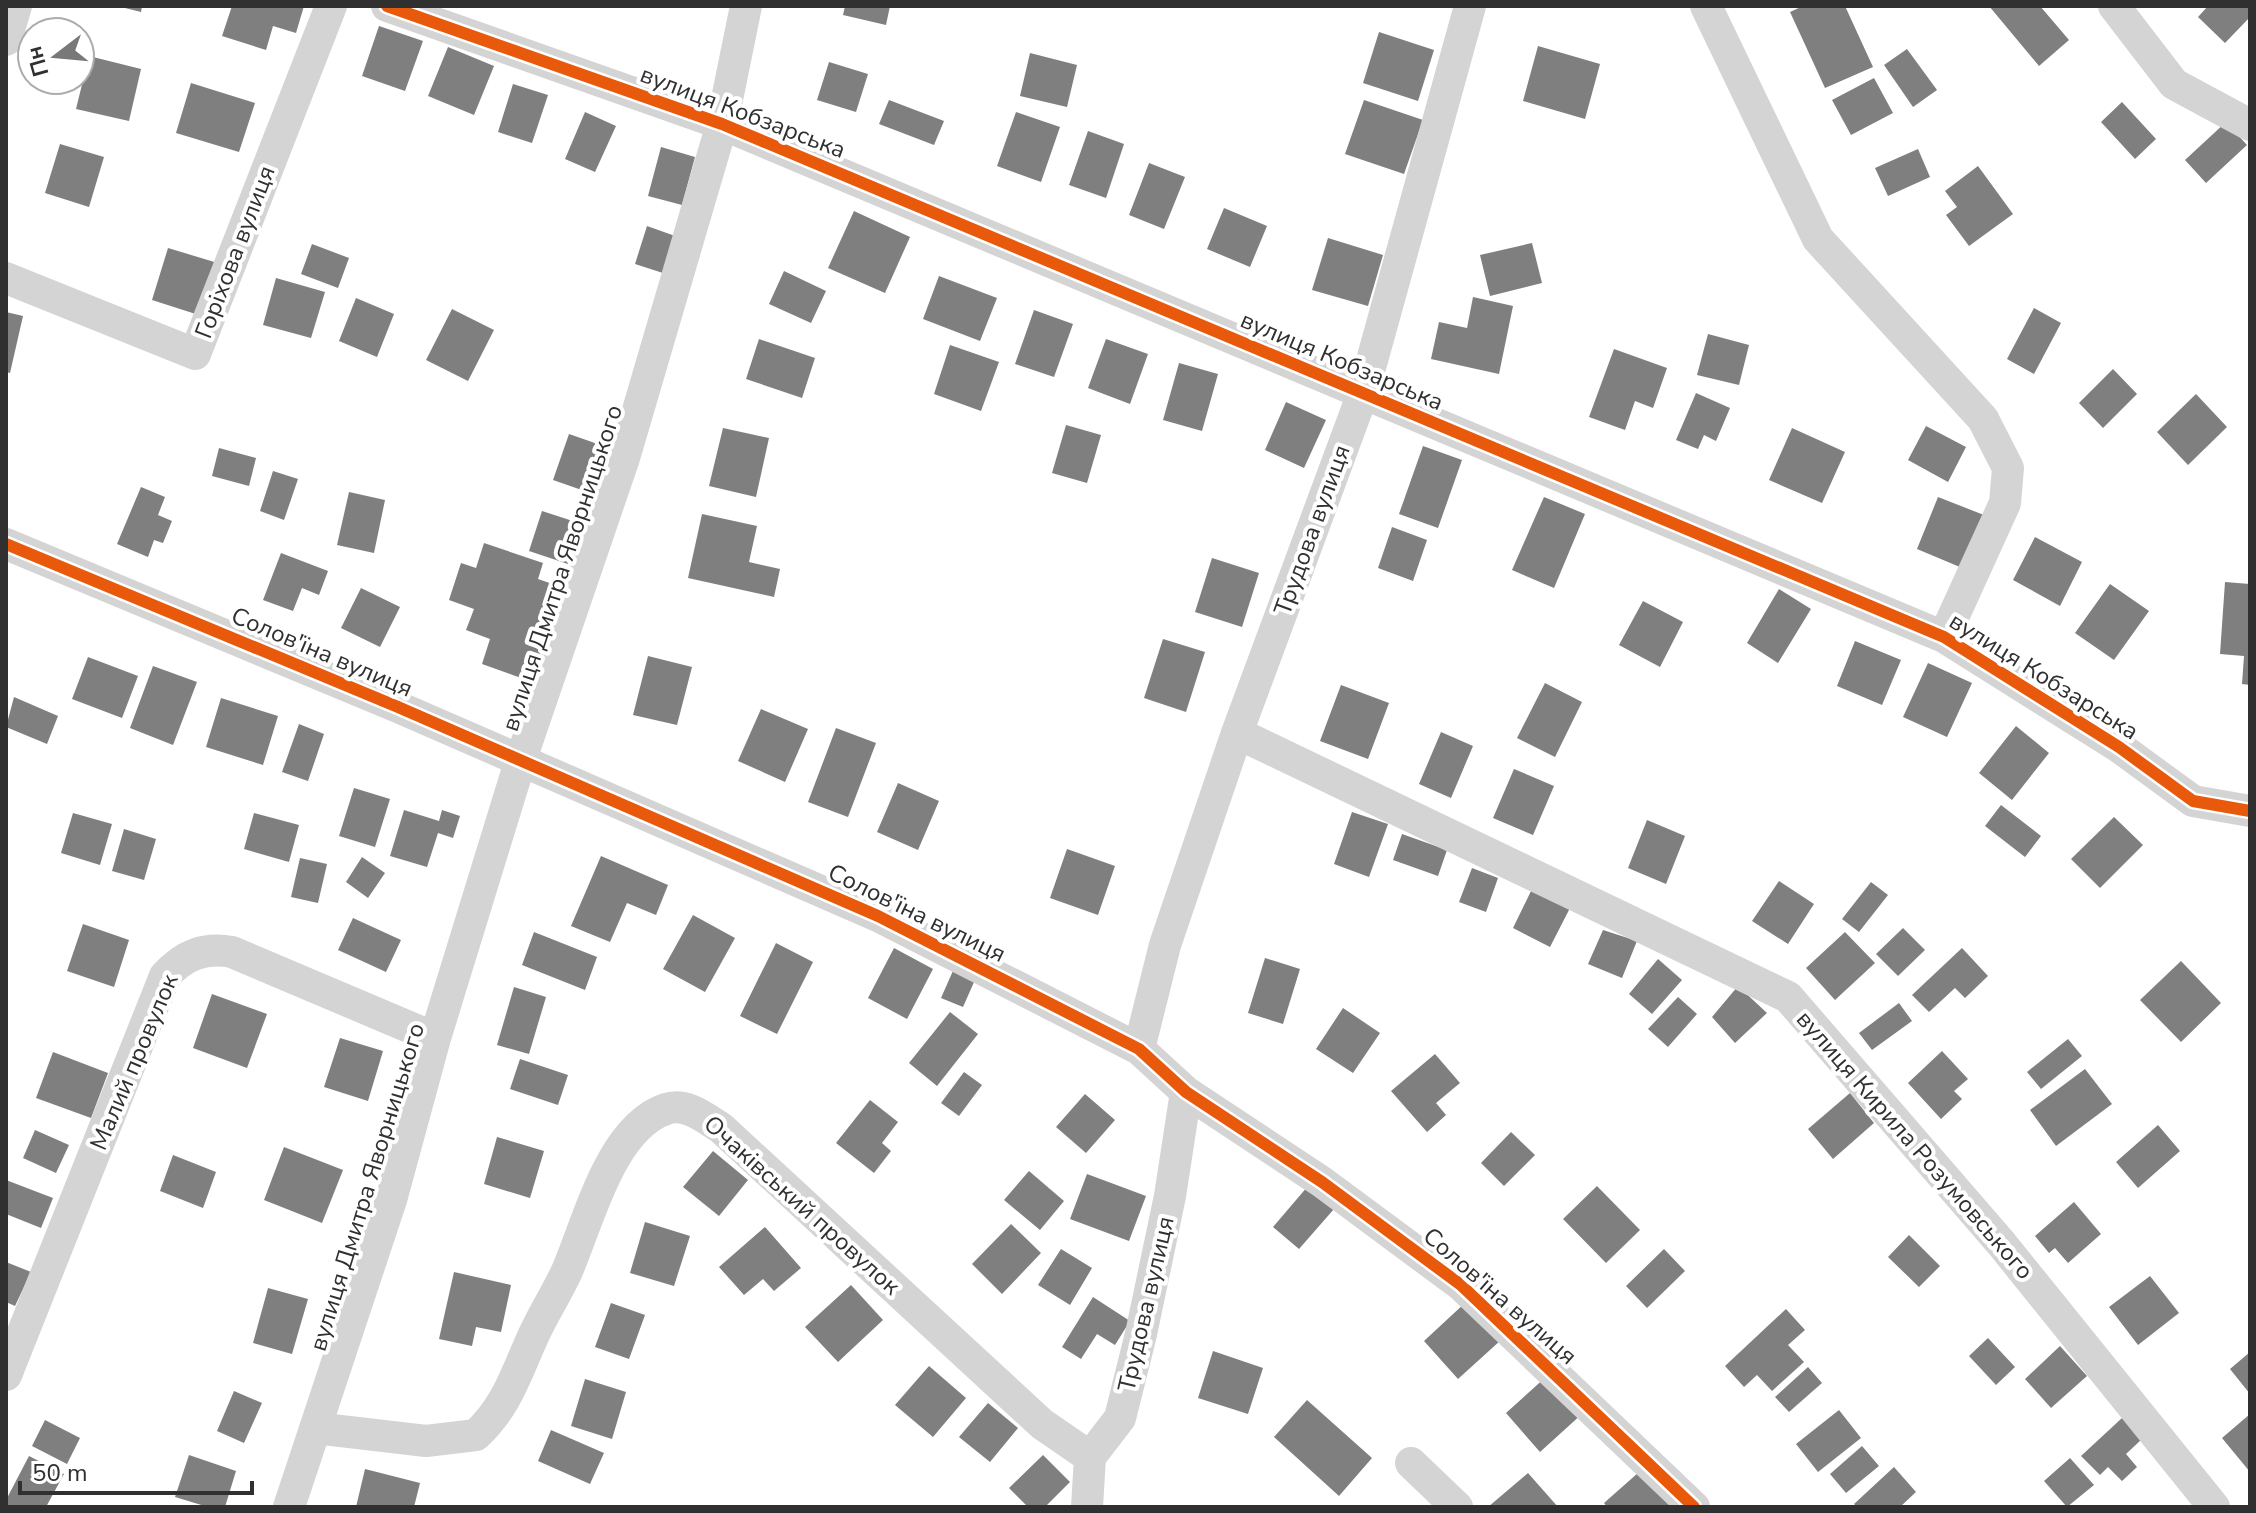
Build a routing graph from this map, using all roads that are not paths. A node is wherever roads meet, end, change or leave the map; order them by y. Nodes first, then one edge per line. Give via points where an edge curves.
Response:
1 (16, 6) edge
2 (331, 6) edge
3 (387, 6) edge
4 (746, 6) edge
5 (1470, 6) edge
6 (1706, 6) edge
7 (2114, 6) edge
8 (6, 40) edge
9 (722, 124) junction
10 (2250, 125) edge
11 (6, 278) edge
12 (1363, 393) junction
13 (6, 544) edge
14 (1944, 637) junction
15 (1237, 733) junction
16 (520, 762) junction
17 (2250, 811) edge
18 (435, 1038) junction
19 (1139, 1049) junction
20 (1186, 1092) junction
21 (6, 1375) edge
22 (315, 1428) junction
23 (1090, 1457) junction
24 (1411, 1463) dead end
25 (289, 1507) edge
26 (1087, 1507) edge
27 (1457, 1507) edge
28 (1694, 1507) edge
29 (2214, 1507) edge

1 - 8 street
2 - 11 street, Горіхова вулиця via 195,354
3 - 9 street, вулиця Кобзарська
4 - 9 street, вулиця Дмитра Яворницького
5 - 12 street, Трудова вулиця
6 - 14 street via 1818,239 1983,419 2008,468 2005,503
7 - 10 street via 2174,84
9 - 12 street, вулиця Кобзарська
9 - 16 street, вулиця Дмитра Яворницького via 624,458
12 - 14 street, вулиця Кобзарська
12 - 15 street, Трудова вулиця
13 - 16 street, Солов'їна вулиця
14 - 17 street, вулиця Кобзарська via 2119,747 2193,801
15 - 19 street, Трудова вулиця via 1165,945
15 - 29 street, вулиця Кирила Розумовського via 1788,997 2001,1243
16 - 18 street, вулиця Дмитра Яворницького
16 - 19 street, Солов'їна вулиця via 878,916
18 - 21 street, Малий провулок via 232,952 197,952 178,962 165,976
18 - 22 street, вулиця Дмитра Яворницького via 391,1200
19 - 20 street, Солов'їна вулиця
20 - 23 street, Трудова вулиця via 1170,1196 1120,1418
20 - 28 street, Солов'їна вулиця via 1322,1182 1461,1285
22 - 23 street, Очаківський провулок via 426,1441 476,1435 485,1427 510,1395 567,1270 597,1188 641,1122 668,1108 694,1110 721,1128 1042,1424
22 - 25 street, вулиця Дмитра Яворницького
23 - 26 street
24 - 27 street

